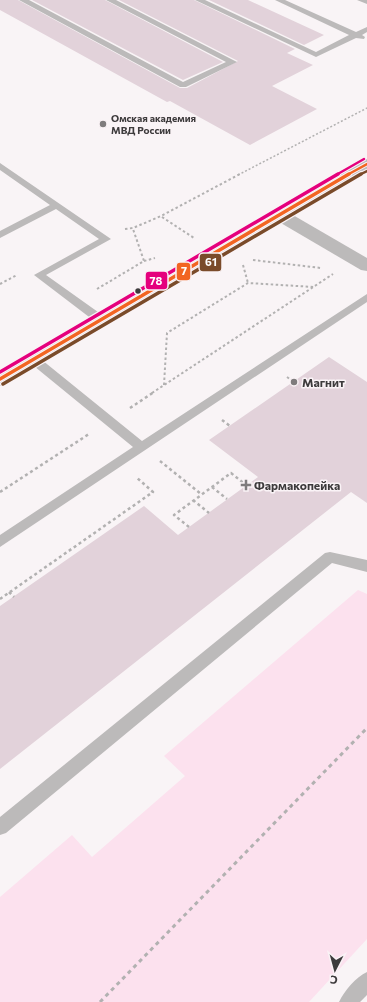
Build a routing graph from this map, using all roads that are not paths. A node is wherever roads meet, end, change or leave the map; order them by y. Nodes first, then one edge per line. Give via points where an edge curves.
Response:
1 (22, 0) edge
2 (110, 0) edge
3 (199, 0) edge
4 (279, 0) edge
5 (362, 0) edge
6 (367, 2) edge
7 (367, 29) edge
8 (356, 35) junction
9 (367, 39) edge
10 (367, 164) edge
11 (0, 166) edge
12 (57, 205) junction
13 (280, 215) junction
14 (0, 235) edge
15 (367, 266) edge
16 (367, 297) edge
17 (101, 320) junction
18 (33, 359) junction
19 (0, 379) edge
20 (142, 447) junction
21 (0, 542) edge
22 (367, 566) edge
23 (0, 827) edge
24 (367, 981) edge
25 (348, 1002) edge

1 - 2 lane via 183,86 233,62
3 - 8 lane via 316,55
4 - 8 lane
5 - 6 lane
7 - 8 lane
8 - 9 lane
10 - 13 main road
11 - 12 lane
12 - 14 lane
12 - 17 lane via 106,239 39,274
13 - 15 street
13 - 17 main road
16 - 20 lane
17 - 18 main road
18 - 19 main road
18 - 20 lane
20 - 21 lane
22 - 23 lane via 330,557
24 - 25 lane

